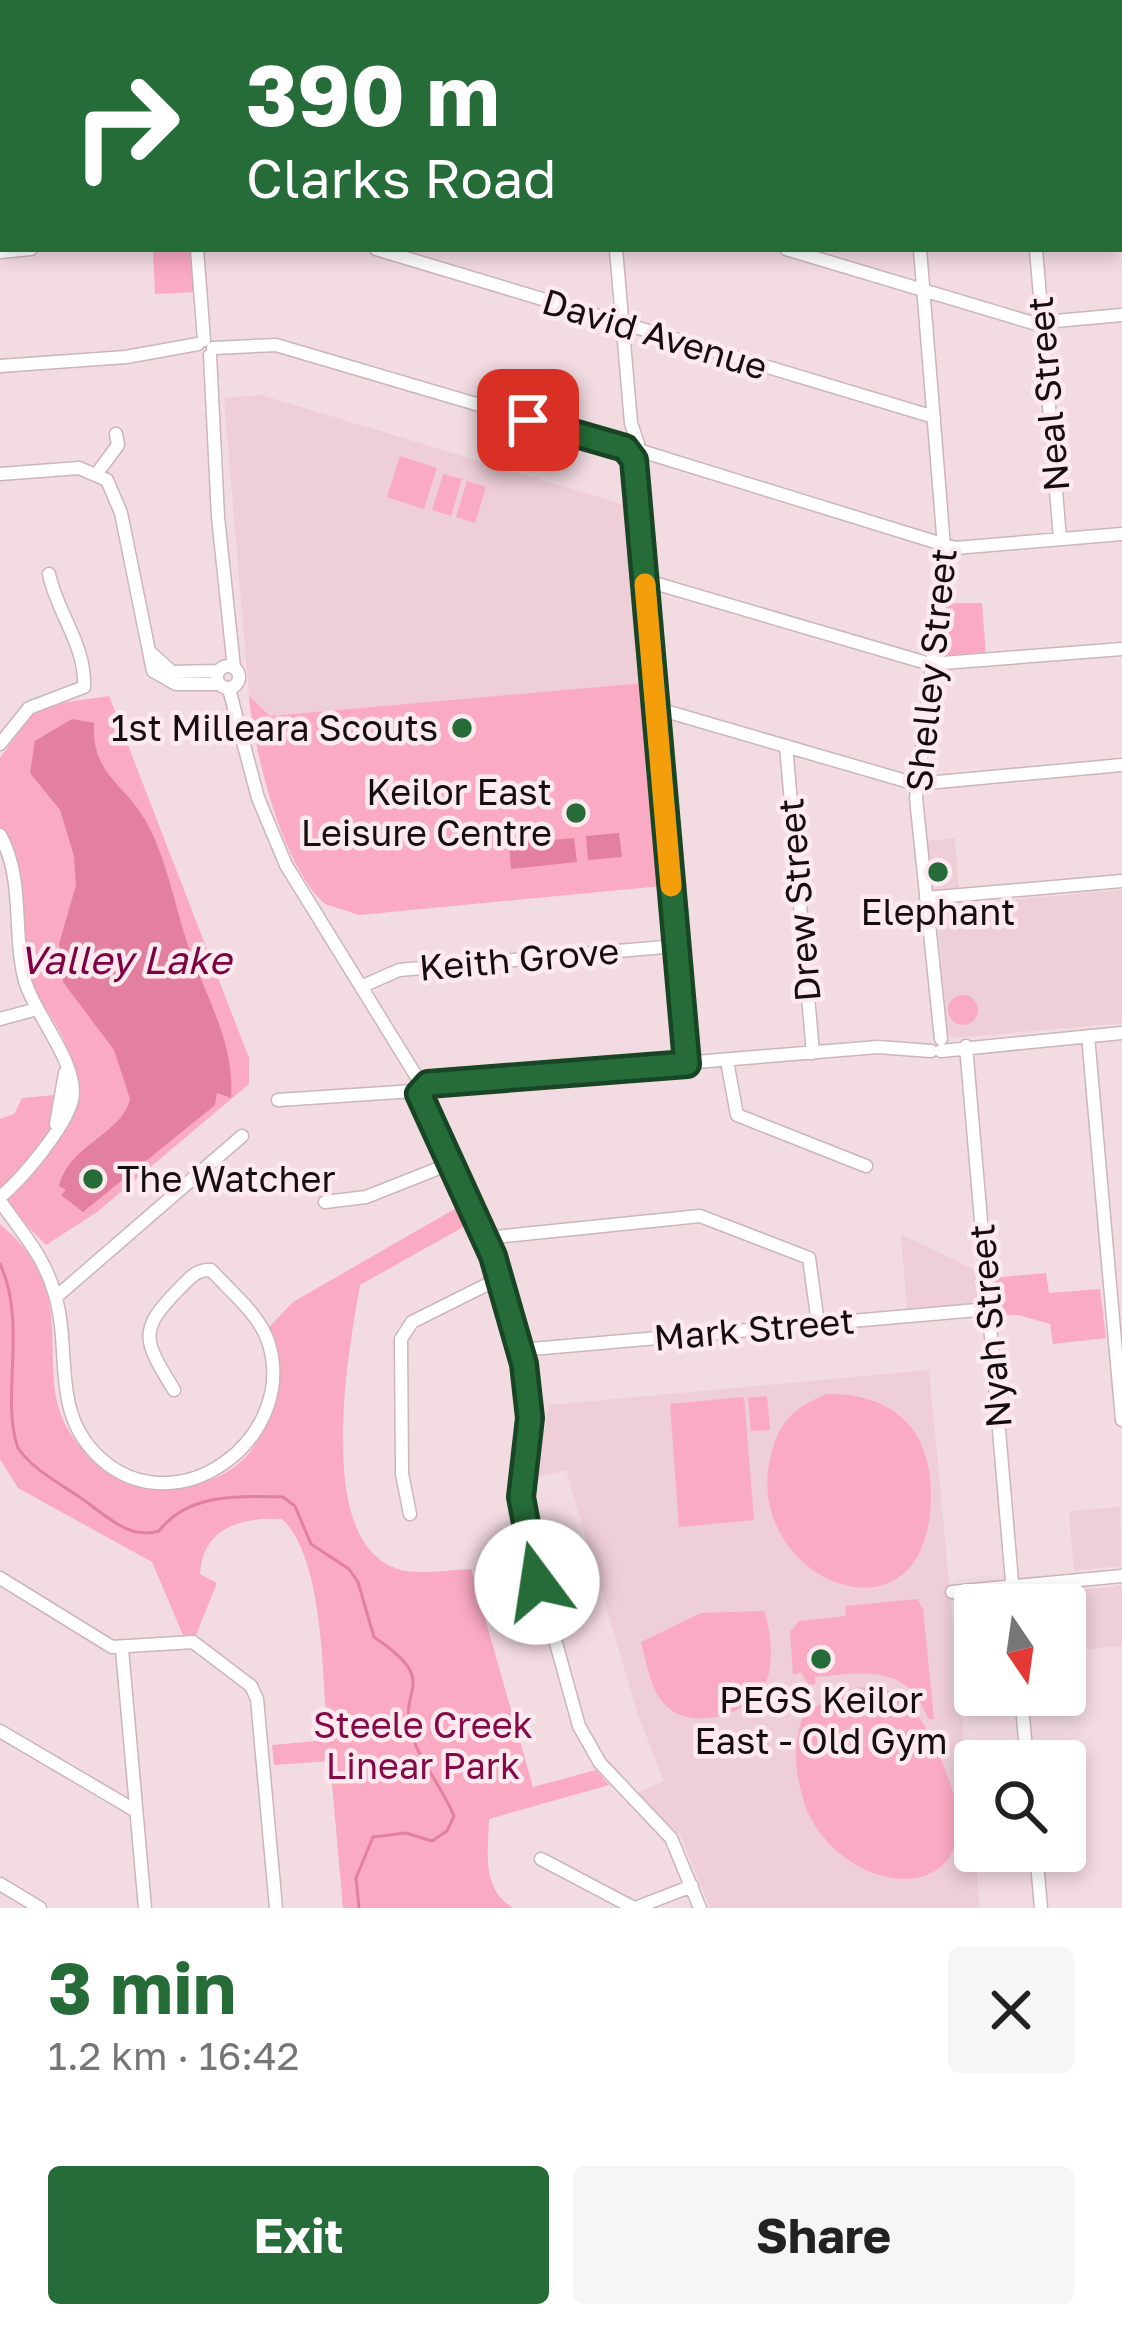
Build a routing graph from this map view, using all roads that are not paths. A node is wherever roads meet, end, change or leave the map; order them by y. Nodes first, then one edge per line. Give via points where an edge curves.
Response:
1 (197, 252) edge
2 (386, 252) edge
3 (616, 252) edge
4 (796, 252) edge
5 (920, 252) edge
6 (1036, 252) edge
7 (924, 291) junction
8 (1122, 315) edge
9 (1042, 323) junction
10 (622, 324) junction
11 (204, 349) junction
12 (0, 366) edge
13 (934, 417) junction
14 (116, 434) dead end
15 (634, 451) junction
16 (98, 472) junction
17 (0, 474) edge
18 (1122, 534) edge
19 (1060, 539) junction
20 (945, 546) junction
21 (49, 574) dead end
22 (644, 580) junction
23 (1122, 650) edge
24 (930, 664) junction
25 (224, 676) junction
26 (656, 708) junction
27 (0, 744) edge
28 (786, 746) junction
29 (1122, 765) edge
30 (916, 784) junction
31 (0, 835) edge
32 (1122, 881) edge
33 (926, 898) junction
34 (676, 946) junction
35 (365, 985) junction
36 (37, 1009) junction
37 (0, 1019) edge
38 (1122, 1033) edge
39 (1088, 1036) junction
40 (936, 1044) junction
41 (966, 1046) junction
42 (813, 1053) junction
43 (728, 1061) junction
44 (687, 1064) junction
45 (420, 1087) junction
46 (278, 1100) dead end
47 (242, 1136) dead end
48 (452, 1163) junction
49 (866, 1166) dead end
50 (0, 1199) edge
51 (325, 1202) dead end
52 (485, 1238) junction
53 (500, 1278) junction
54 (56, 1297) junction
55 (989, 1309) junction
56 (818, 1323) junction
57 (520, 1350) junction
58 (174, 1390) dead end
59 (1122, 1420) edge
60 (410, 1514) dead end
61 (1122, 1576) edge
62 (0, 1578) edge
63 (1012, 1584) edge
64 (1034, 1584) edge
65 (122, 1649) junction
66 (0, 1731) edge
67 (136, 1811) junction
68 (541, 1859) dead end
69 (1038, 1872) edge
70 (0, 1883) edge
71 (692, 1886) junction
72 (40, 1908) edge
73 (145, 1908) edge
74 (276, 1908) edge
75 (635, 1908) edge
76 (700, 1908) edge
77 (1041, 1908) edge

1 - 11 street
2 - 10 street, David Avenue
3 - 10 street
4 - 7 street
5 - 7 street, Shelley Street
6 - 9 street, Neal Street
7 - 9 street
7 - 13 street, Shelley Street
8 - 9 street
9 - 19 street, Neal Street
10 - 13 street, David Avenue
10 - 15 street
11 - 12 street
11 - 15 street via 276,345
11 - 25 street via 230,637
13 - 20 street, Shelley Street
14 - 16 street via 118,445
15 - 20 street
15 - 22 street
16 - 17 street
16 - 25 street via 115,490 153,671
18 - 19 street
19 - 20 street
20 - 24 street, Shelley Street
21 - 27 street via 55,604 80,647 84,687 29,708
22 - 24 street
22 - 26 street
23 - 24 street
24 - 30 street, Shelley Street
25 - 35 street via 286,865
26 - 28 street
26 - 34 street
28 - 30 street
28 - 42 street, Drew Street
29 - 30 street
30 - 33 street, Shelley Street
31 - 36 street via 14,871 22,965
32 - 33 street
33 - 40 street, Shelley Street
34 - 35 street, Keith Grove via 399,970
34 - 44 street
35 - 45 street
36 - 37 street
36 - 50 street via 72,1099
38 - 39 street
39 - 41 street
39 - 59 street
40 - 41 street
40 - 42 street
41 - 55 street, Nyah Street
42 - 43 street
43 - 44 street
43 - 49 street via 736,1115
44 - 45 street
45 - 46 street
45 - 48 street
47 - 54 street
48 - 51 street via 366,1197
48 - 52 street
50 - 54 street via 36,1248
52 - 53 street
52 - 56 street via 712,1218 809,1258
53 - 57 street
53 - 60 street via 412,1322 400,1339
54 - 58 street via 64,1389 82,1439 126,1474 165,1482 196,1477 218,1470 253,1439 273,1390 274,1365 259,1322 211,1270 196,1272 151,1317 149,1344
55 - 56 street, Mark Street
55 - 63 street, Nyah Street
56 - 57 street, Mark Street
57 - 71 street via 530,1418 523,1524 579,1726 600,1763 665,1830
61 - 64 street
62 - 65 street
65 - 67 street
65 - 74 street via 193,1642 251,1686
66 - 67 street
67 - 73 street
68 - 75 street
69 - 77 street
70 - 72 street
71 - 75 street
71 - 76 street

